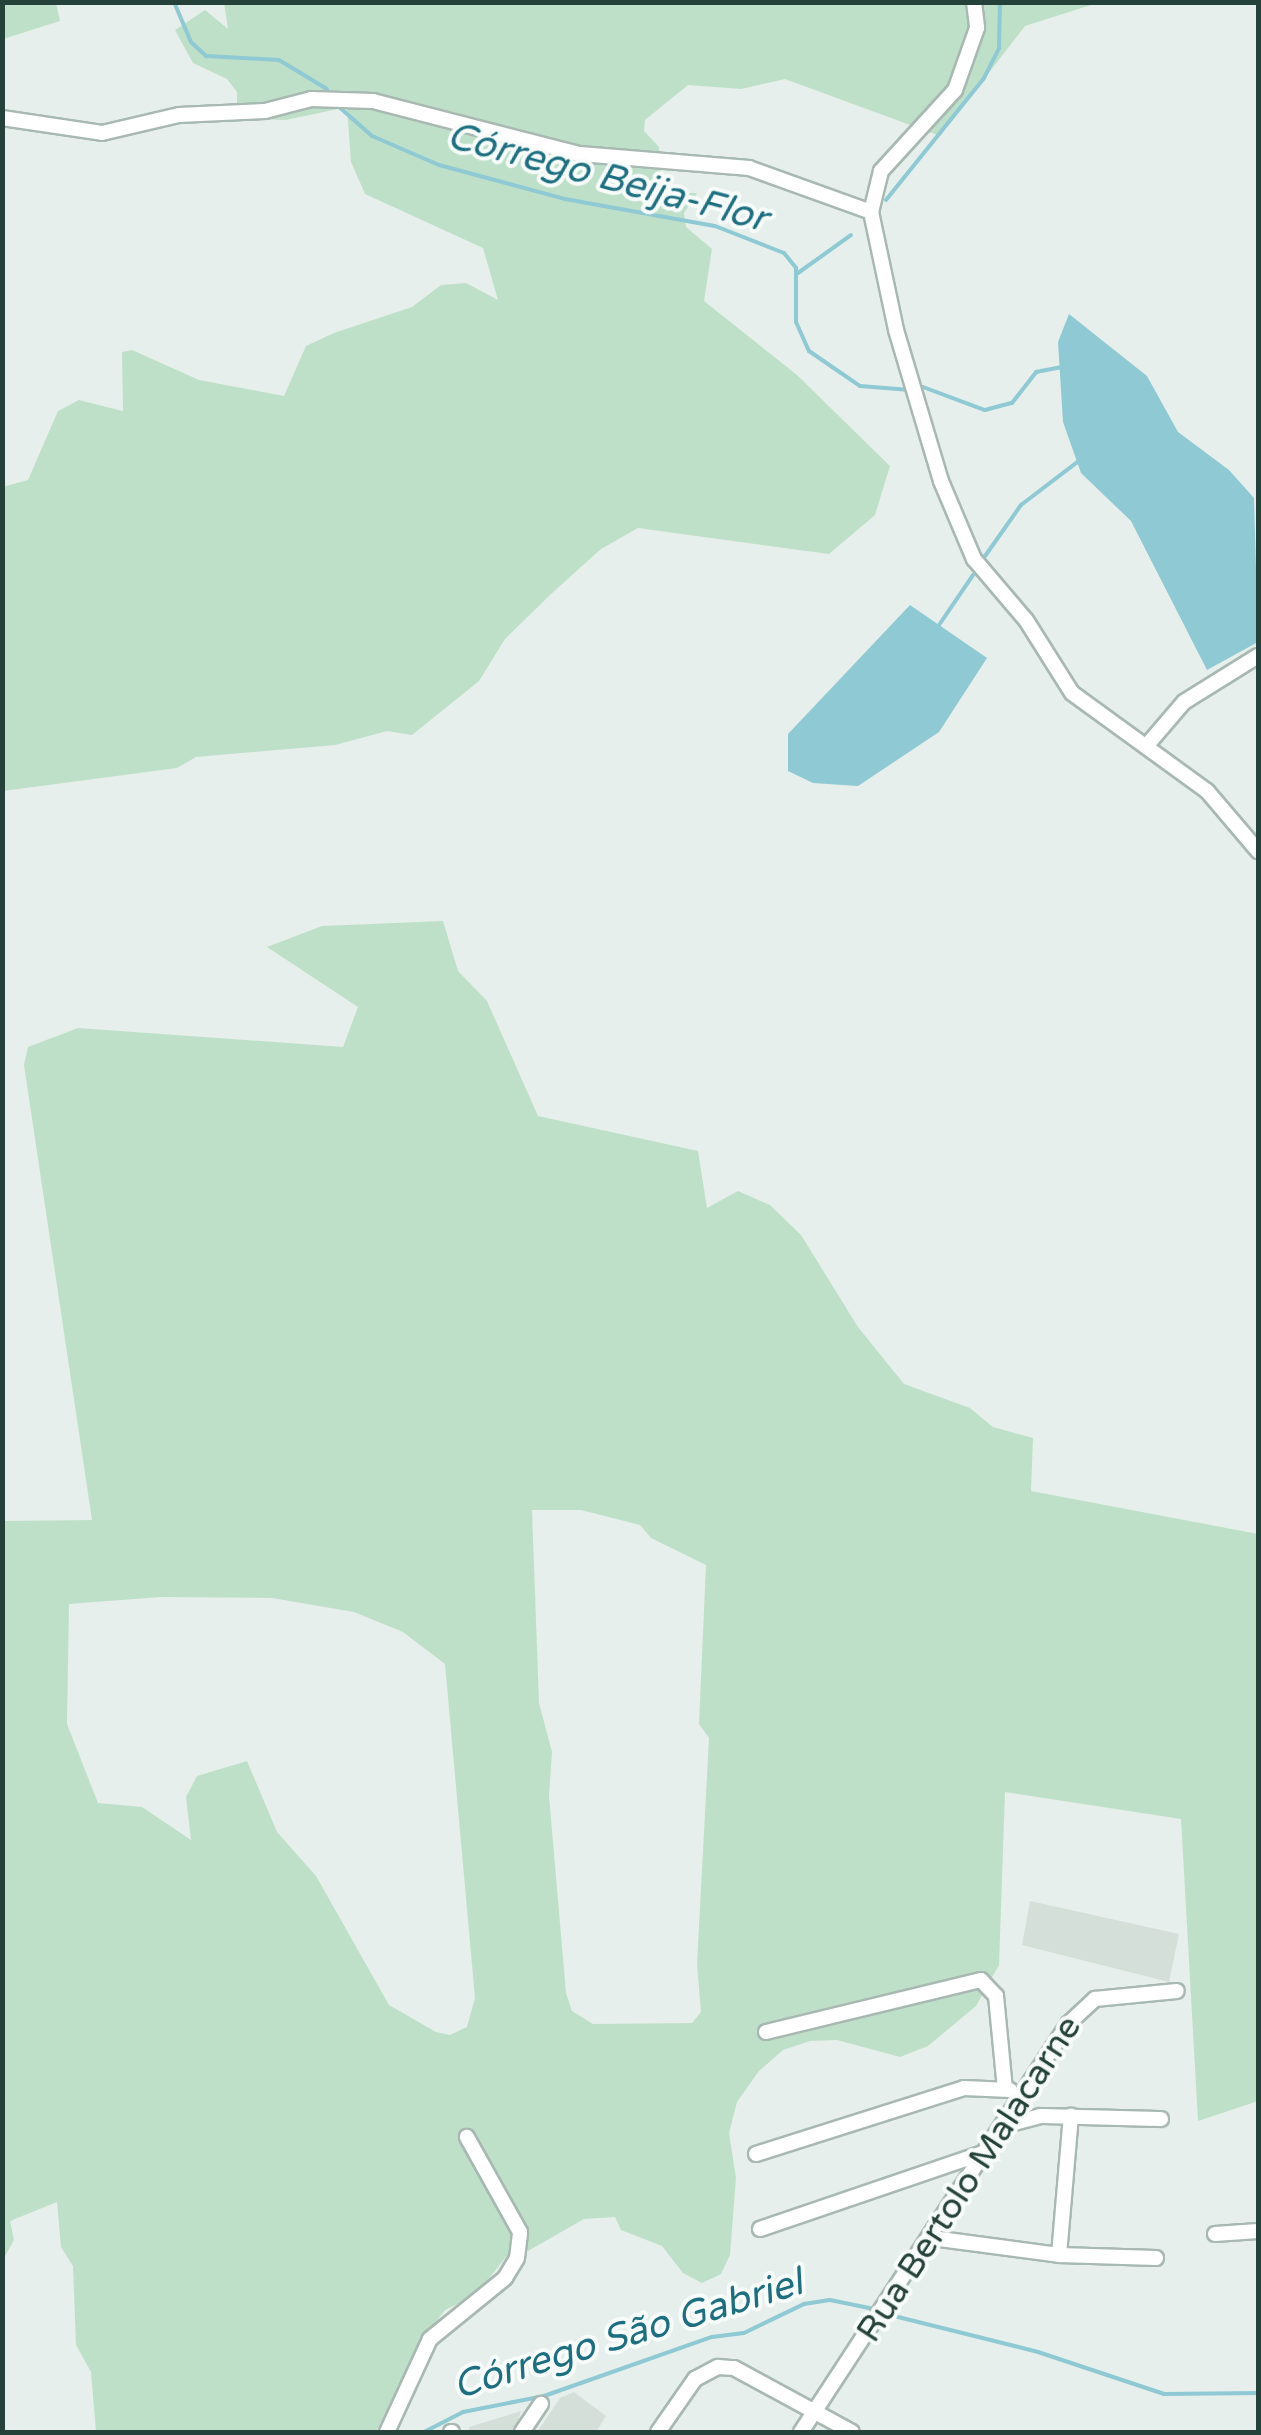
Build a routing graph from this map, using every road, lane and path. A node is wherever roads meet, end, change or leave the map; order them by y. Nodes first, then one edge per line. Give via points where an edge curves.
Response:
1 (974, 2) edge
2 (2, 118) edge
3 (872, 212) junction
4 (1258, 656) edge
5 (1148, 744) junction
6 (1258, 851) edge
7 (1177, 1991) dead end
8 (766, 2032) dead end
9 (1004, 2089) junction
10 (1021, 2093) junction
11 (1071, 2116) junction
12 (1161, 2119) dead end
13 (1003, 2126) junction
14 (467, 2137) dead end
15 (756, 2154) dead end
16 (984, 2154) junction
17 (760, 2229) dead end
18 (1258, 2230) edge
19 (1215, 2234) dead end
20 (932, 2238) junction
21 (1059, 2254) junction
22 (1156, 2258) dead end
23 (540, 2404) dead end
24 (817, 2410) junction
25 (388, 2432) edge
26 (522, 2432) edge
27 (658, 2432) edge
28 (802, 2432) edge
29 (852, 2432) edge

1 - 3 street via 977,28 955,90 881,171
2 - 3 street via 102,132 179,114 266,110 311,99 373,101 580,154 749,168
3 - 5 street via 896,330 941,481 974,558 1026,620 1072,693
4 - 5 street via 1184,702
5 - 6 street via 1208,791
7 - 10 street, Rua Bertolo Malacarne via 1112,1994 1083,2006
8 - 9 street via 981,1980 996,1996
9 - 10 street
9 - 15 street via 964,2088
10 - 13 street, Rua Bertolo Malacarne
11 - 12 street
11 - 13 street
11 - 21 street
13 - 16 street, Rua Bertolo Malacarne
14 - 25 street via 520,2232 518,2258 504,2278 430,2339
16 - 17 street
16 - 20 street, Rua Bertolo Malacarne
18 - 19 street
20 - 21 street
20 - 24 street, Rua Bertolo Malacarne
21 - 22 street
23 - 26 street
24 - 27 street via 734,2368 718,2367 694,2380
24 - 28 street, Rua Bertolo Malacarne
24 - 29 street

